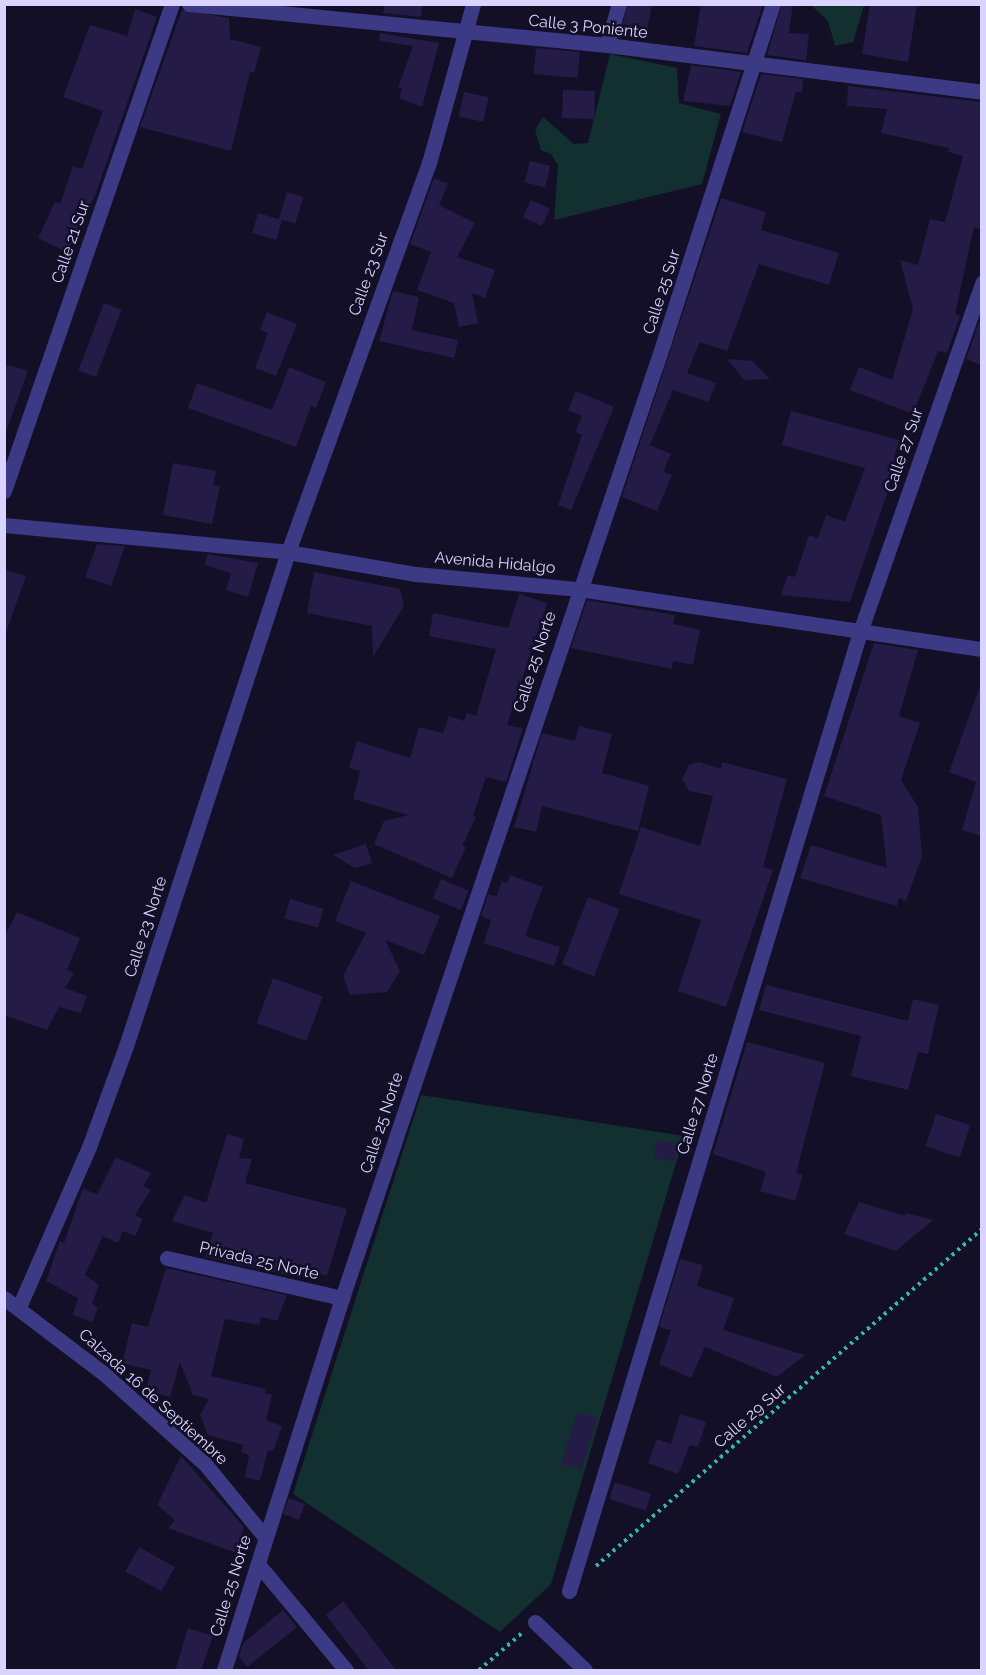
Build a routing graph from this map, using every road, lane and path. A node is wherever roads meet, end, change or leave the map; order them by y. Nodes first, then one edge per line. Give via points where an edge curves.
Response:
1 (172, 4) edge
2 (189, 4) edge
3 (473, 4) edge
4 (620, 4) edge
5 (773, 4) edge
6 (465, 34) junction
7 (607, 45) junction
8 (755, 65) junction
9 (981, 92) edge
10 (981, 283) edge
11 (4, 491) edge
12 (4, 525) edge
13 (288, 552) junction
14 (579, 589) junction
15 (861, 629) junction
16 (981, 649) edge
17 (981, 1229) edge
18 (167, 1258) dead end
19 (4, 1298) edge
20 (342, 1298) junction
21 (19, 1306) junction
22 (265, 1537) junction
23 (258, 1564) junction
24 (569, 1591) joint
25 (535, 1622) joint
26 (224, 1671) edge
27 (346, 1671) edge
28 (479, 1671) edge
29 (585, 1671) edge

1 - 11 street, Calle 21 Sur
2 - 6 street, Calle 3 Poniente
3 - 6 street, Calle 23 Sur
4 - 7 street
5 - 8 street, Calle 25 Sur
6 - 7 street, Calle 3 Poniente
6 - 13 street, Calle 23 Sur via 429,163
7 - 8 street, Calle 3 Poniente
8 - 9 street, Calle 3 Poniente
8 - 14 street, Calle 25 Sur
10 - 15 street, Calle 27 Sur
12 - 13 street, Avenida Hidalgo
13 - 14 street, Avenida Hidalgo via 416,574
13 - 21 street, Calle 23 Norte via 126,1046 89,1147
14 - 15 street, Avenida Hidalgo
14 - 20 street, Calle 25 Norte
15 - 16 street, Avenida Hidalgo
15 - 24 street, Calle 27 Norte
17 - 24 path, Calle 29 Sur
18 - 20 street, Privada 25 Norte
19 - 21 street, Calzada 16 de Septiembre
20 - 22 street, Calle 25 Norte
21 - 22 street, Calzada 16 de Septiembre via 102,1372 205,1464
22 - 23 street, Calle 25 Norte
23 - 26 street, Calle 25 Norte
23 - 27 street
25 - 28 path
25 - 29 street

